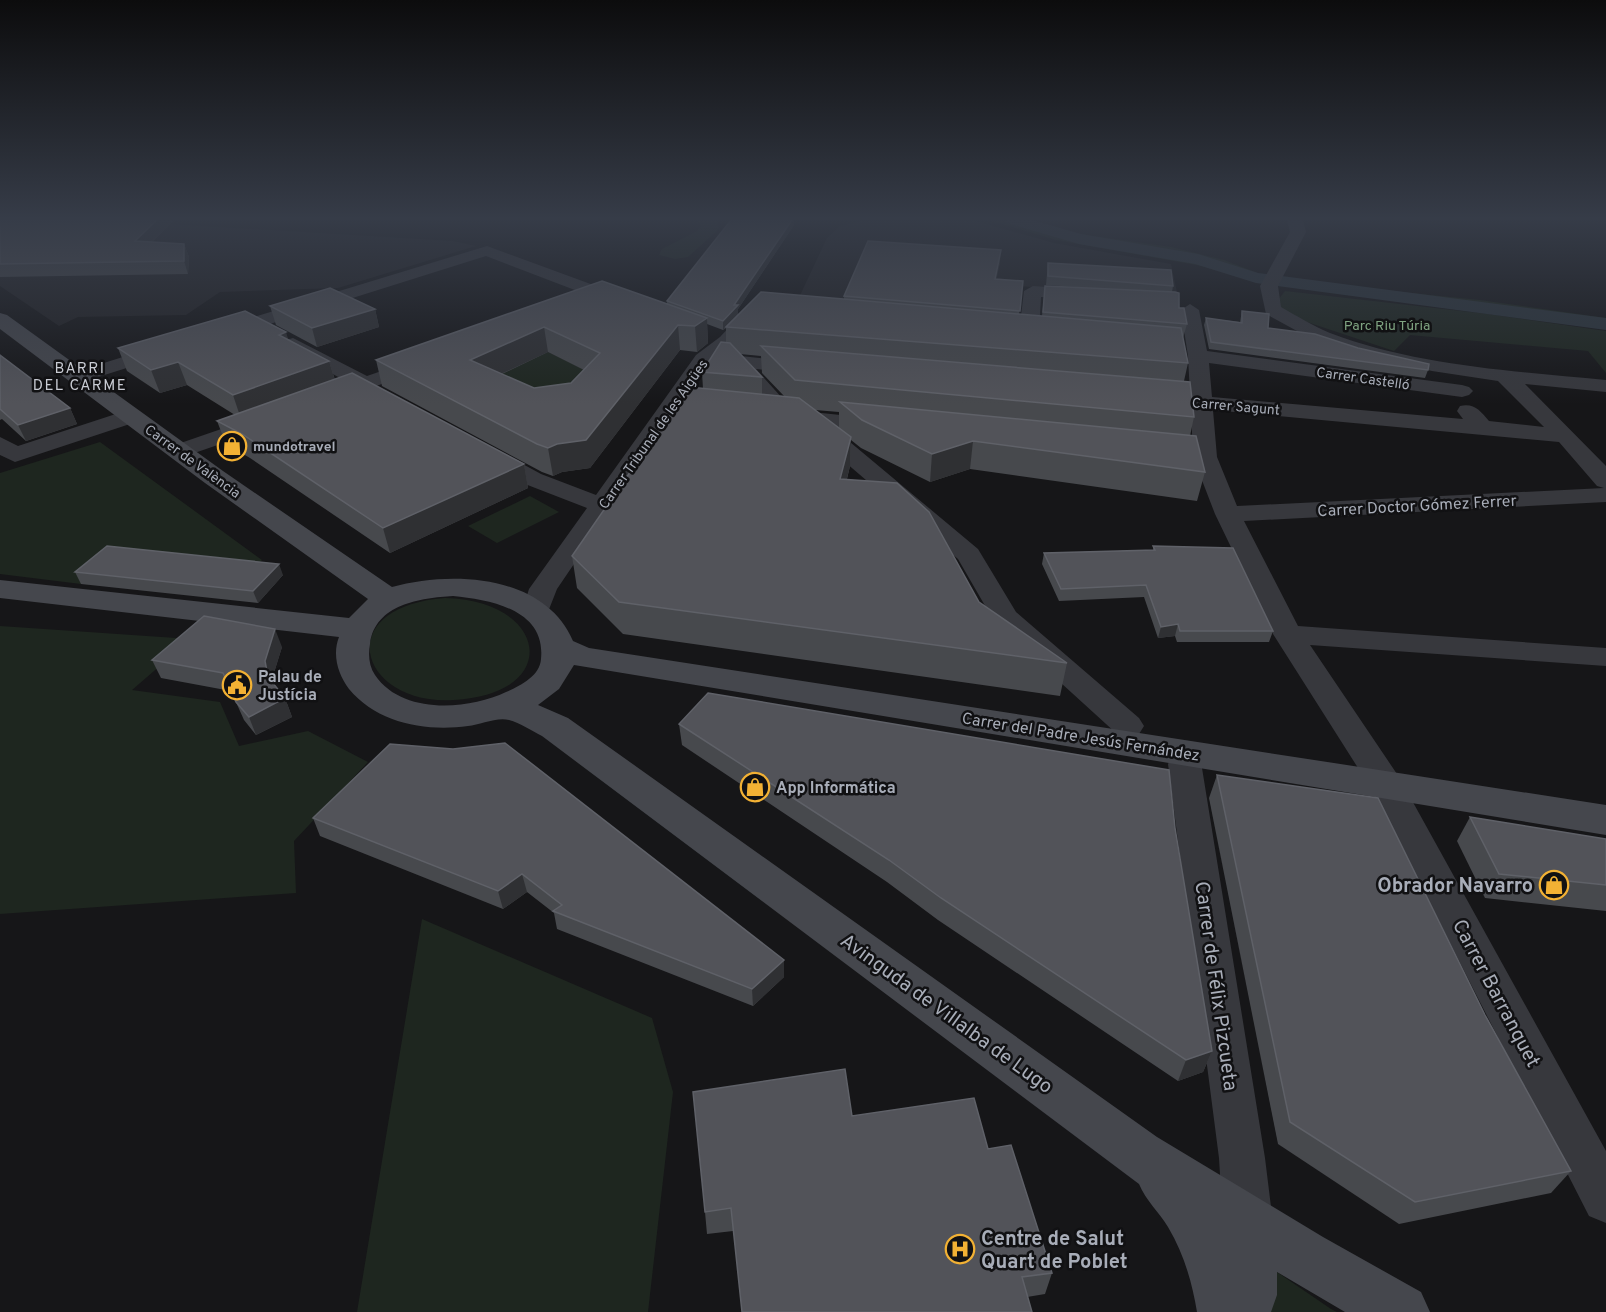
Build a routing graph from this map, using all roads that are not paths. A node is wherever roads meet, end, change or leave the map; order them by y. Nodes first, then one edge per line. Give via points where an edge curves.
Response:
1 (389, 281) edge
2 (566, 281) edge
3 (1271, 281) edge
4 (604, 296) junction
5 (1104, 297) edge
6 (572, 308) edge
7 (637, 308) edge
8 (762, 310) edge
9 (1190, 310) dead end
10 (0, 319) edge
11 (254, 323) junction
12 (1005, 331) edge
13 (1029, 333) junction
14 (1053, 335) edge
15 (210, 336) edge
16 (177, 346) edge
17 (1188, 350) junction
18 (443, 356) edge
19 (704, 358) junction
20 (737, 361) junction
21 (1418, 364) junction
22 (820, 369) edge
23 (79, 376) junction
24 (1606, 386) edge
25 (1494, 388) junction
26 (370, 389) junction
27 (1448, 389) junction
28 (1165, 400) edge
29 (318, 401) edge
30 (1201, 403) junction
31 (671, 405) junction
32 (694, 407) edge
33 (752, 413) edge
34 (131, 416) junction
35 (276, 417) edge
36 (797, 417) junction
37 (1482, 427) junction
38 (900, 428) edge
39 (1570, 440) junction
40 (0, 444) edge
41 (473, 446) edge
42 (1606, 448) edge
43 (180, 451) junction
44 (633, 461) junction
45 (1606, 481) edge
46 (566, 490) junction
47 (1606, 495) edge
48 (603, 506) junction
49 (1228, 514) junction
50 (0, 589) edge
51 (389, 599) junction
52 (536, 611) junction
53 (356, 629) junction
54 (1288, 634) junction
55 (558, 646) junction
56 (1606, 657) edge
57 (500, 708) junction
58 (1128, 726) dead end
59 (1196, 754) junction
60 (1387, 786) junction
61 (1606, 820) edge
62 (1140, 1155) junction
63 (1606, 1199) edge
64 (1248, 1223) junction
65 (1226, 1312) edge
66 (1242, 1312) edge
67 (1401, 1312) edge

1 - 11 street
2 - 4 street
3 - 21 street via 1272,310 1327,339
4 - 6 street
4 - 7 street
5 - 13 street via 1033,291
8 - 19 street, Carrer Tribunal de les Aigües via 718,338
9 - 17 street, Carrer Barranquet
10 - 23 main road, Carrer de València
11 - 15 street
11 - 26 street
12 - 13 street
13 - 14 street
16 - 23 street
17 - 27 street, Carrer Castelló
17 - 30 street, Carrer Barranquet
18 - 26 street
19 - 20 street
19 - 31 street, Carrer Tribunal de les Aigües
20 - 22 street
20 - 36 street
21 - 25 street
21 - 27 street
23 - 34 main road, Carrer de València
24 - 25 street
25 - 27 street, Carrer Castelló
25 - 39 street via 1528,399
26 - 29 street
27 - 37 street
28 - 30 street, Carrer Sagunt
30 - 37 street, Carrer Sagunt
30 - 49 street, Carrer Barranquet via 1193,456
31 - 32 street
31 - 44 street, Carrer Tribunal de les Aigües
33 - 36 street
34 - 40 street via 15,455
34 - 43 main road, Carrer de València
35 - 43 street
36 - 38 street
36 - 58 street via 853,454 969,555 1005,617
37 - 39 street, Carrer Sagunt
39 - 42 street, Carrer Sagunt
39 - 45 street
41 - 46 street via 533,479
43 - 51 main road, Carrer de València
44 - 46 street via 600,482
44 - 48 street, Carrer Tribunal de les Aigües
46 - 48 street
47 - 49 street, Carrer Doctor Gómez Ferrer
48 - 52 street, Carrer Tribunal de les Aigües via 543,590
49 - 54 street, Carrer Barranquet
50 - 53 main road
51 - 52 main road via 426,588 474,588 499,592
51 - 53 main road
52 - 55 main road via 546,620
53 - 57 main road via 351,655 355,666 369,691 384,702 437,716
54 - 56 street
54 - 60 street, Carrer Barranquet
55 - 57 main road via 558,662 549,679 522,699
55 - 59 main road, Carrer del Padre Jesús Fernández via 582,657
57 - 62 main road, Avinguda de Villalba de Lugo via 515,709 555,727
59 - 60 main road, Carrer del Padre Jesús Fernández
59 - 64 street, Carrer de Félix Pizcueta via 1185,764
60 - 61 main road, Carrer del Padre Jesús Fernández
60 - 63 street, Carrer Barranquet
62 - 64 main road, Avinguda de Villalba de Lugo
62 - 65 main road via 1170,1185 1204,1239 1217,1271
64 - 66 main road via 1249,1295
64 - 67 main road, Avinguda de Villalba de Lugo

